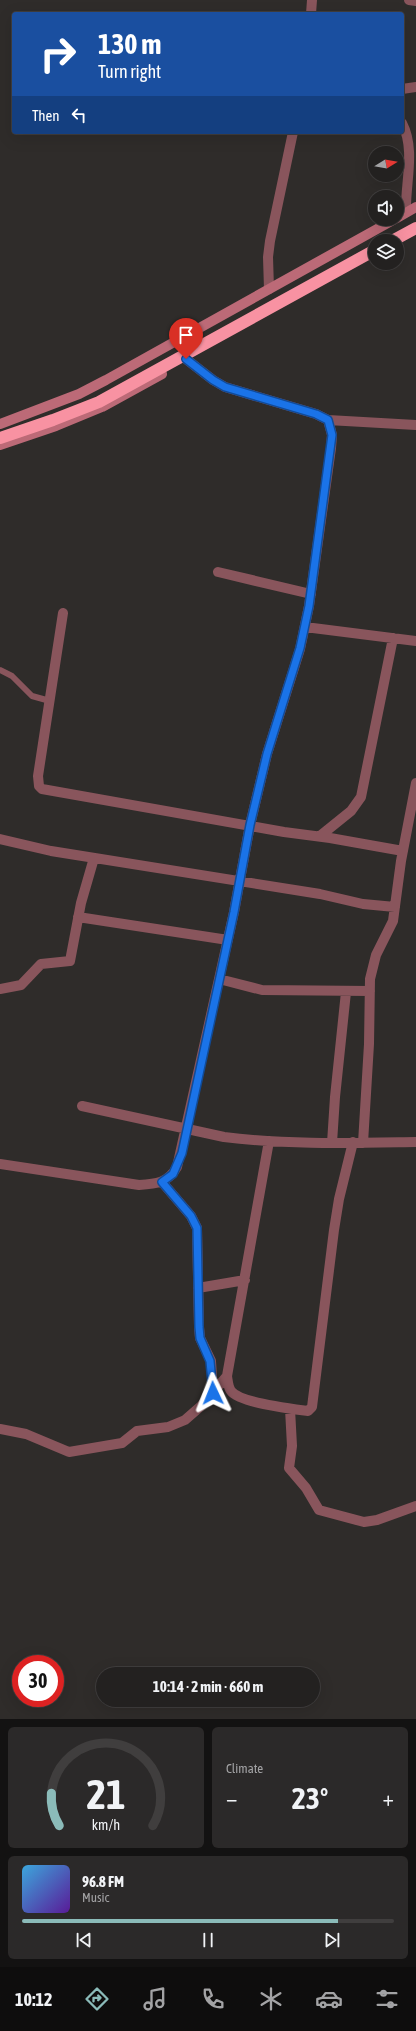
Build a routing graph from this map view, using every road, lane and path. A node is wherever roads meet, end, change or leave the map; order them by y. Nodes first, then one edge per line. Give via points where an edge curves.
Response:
1 (312, 0) edge
2 (408, 0) edge
3 (416, 1) edge
4 (311, 12) edge
5 (416, 87) edge
6 (404, 89) edge
7 (404, 127) edge
8 (293, 134) edge
9 (416, 207) edge
10 (406, 212) joint
11 (382, 226) edge
12 (416, 228) edge
13 (416, 233) edge
14 (404, 234) edge
15 (404, 239) edge
16 (368, 254) edge
17 (368, 259) edge
18 (269, 289) junction
19 (186, 359) junction
20 (328, 420) junction
21 (0, 424) edge
22 (416, 426) edge
23 (0, 438) edge
24 (0, 445) edge
25 (218, 572) dead end
26 (311, 594) junction
27 (63, 613) dead end
28 (305, 627) junction
29 (393, 638) junction
30 (416, 641) edge
31 (0, 670) edge
32 (50, 701) junction
33 (416, 783) edge
34 (412, 818) edge
35 (250, 825) junction
36 (320, 836) junction
37 (0, 839) edge
38 (403, 852) junction
39 (94, 858) junction
40 (239, 882) junction
41 (395, 907) junction
42 (78, 917) junction
43 (228, 940) junction
44 (219, 979) junction
45 (0, 989) edge
46 (370, 991) junction
47 (346, 992) junction
48 (82, 1106) dead end
49 (186, 1128) junction
50 (269, 1141) junction
51 (358, 1142) junction
52 (416, 1142) edge
53 (332, 1143) junction
54 (0, 1164) edge
55 (162, 1182) junction
56 (245, 1280) junction
57 (198, 1288) junction
58 (227, 1376) junction
59 (213, 1393) junction
60 (290, 1409) junction
61 (0, 1429) edge
62 (416, 1506) edge

1 - 4 street
2 - 3 street
5 - 6 street
7 - 10 street via 411,152
8 - 18 street via 270,241
9 - 10 street
11 - 18 street
12 - 14 highway
13 - 15 street
16 - 23 highway via 100,402
17 - 19 street
18 - 21 street via 79,394
19 - 20 street via 225,387 316,414
19 - 24 street via 102,407
20 - 22 street
20 - 26 street via 332,435 331,448
25 - 26 street
26 - 28 street
27 - 32 street
28 - 29 street
28 - 35 street via 267,754
29 - 30 street
29 - 36 street via 361,797 351,811
31 - 32 lane via 12,676 32,696
32 - 35 street via 38,776 42,789
33 - 34 street
34 - 38 street
35 - 36 street
35 - 40 street
36 - 38 street
37 - 39 street
38 - 41 street
39 - 40 street
39 - 42 street
40 - 41 street via 320,894 363,904
40 - 43 street
41 - 46 street via 389,932 372,967
42 - 43 street
42 - 45 street via 70,961 41,964 22,985
43 - 44 street
44 - 47 street via 262,990
44 - 49 street
46 - 47 street
46 - 51 street via 369,1044
47 - 53 street
48 - 49 street
49 - 50 street via 224,1137
49 - 55 street via 178,1167
50 - 53 street
50 - 56 street
51 - 52 street
51 - 53 street
51 - 60 street via 339,1199 312,1407 308,1411
54 - 55 street via 139,1185
55 - 57 street via 191,1216 197,1228
56 - 57 street
56 - 58 street
57 - 59 street via 199,1334 210,1361
58 - 59 street
58 - 60 street via 231,1391 240,1398
59 - 61 street via 193,1414 177,1424 138,1431 122,1443 74,1452 64,1451 26,1434
60 - 62 street via 292,1446 289,1468 309,1491 320,1510 364,1522

